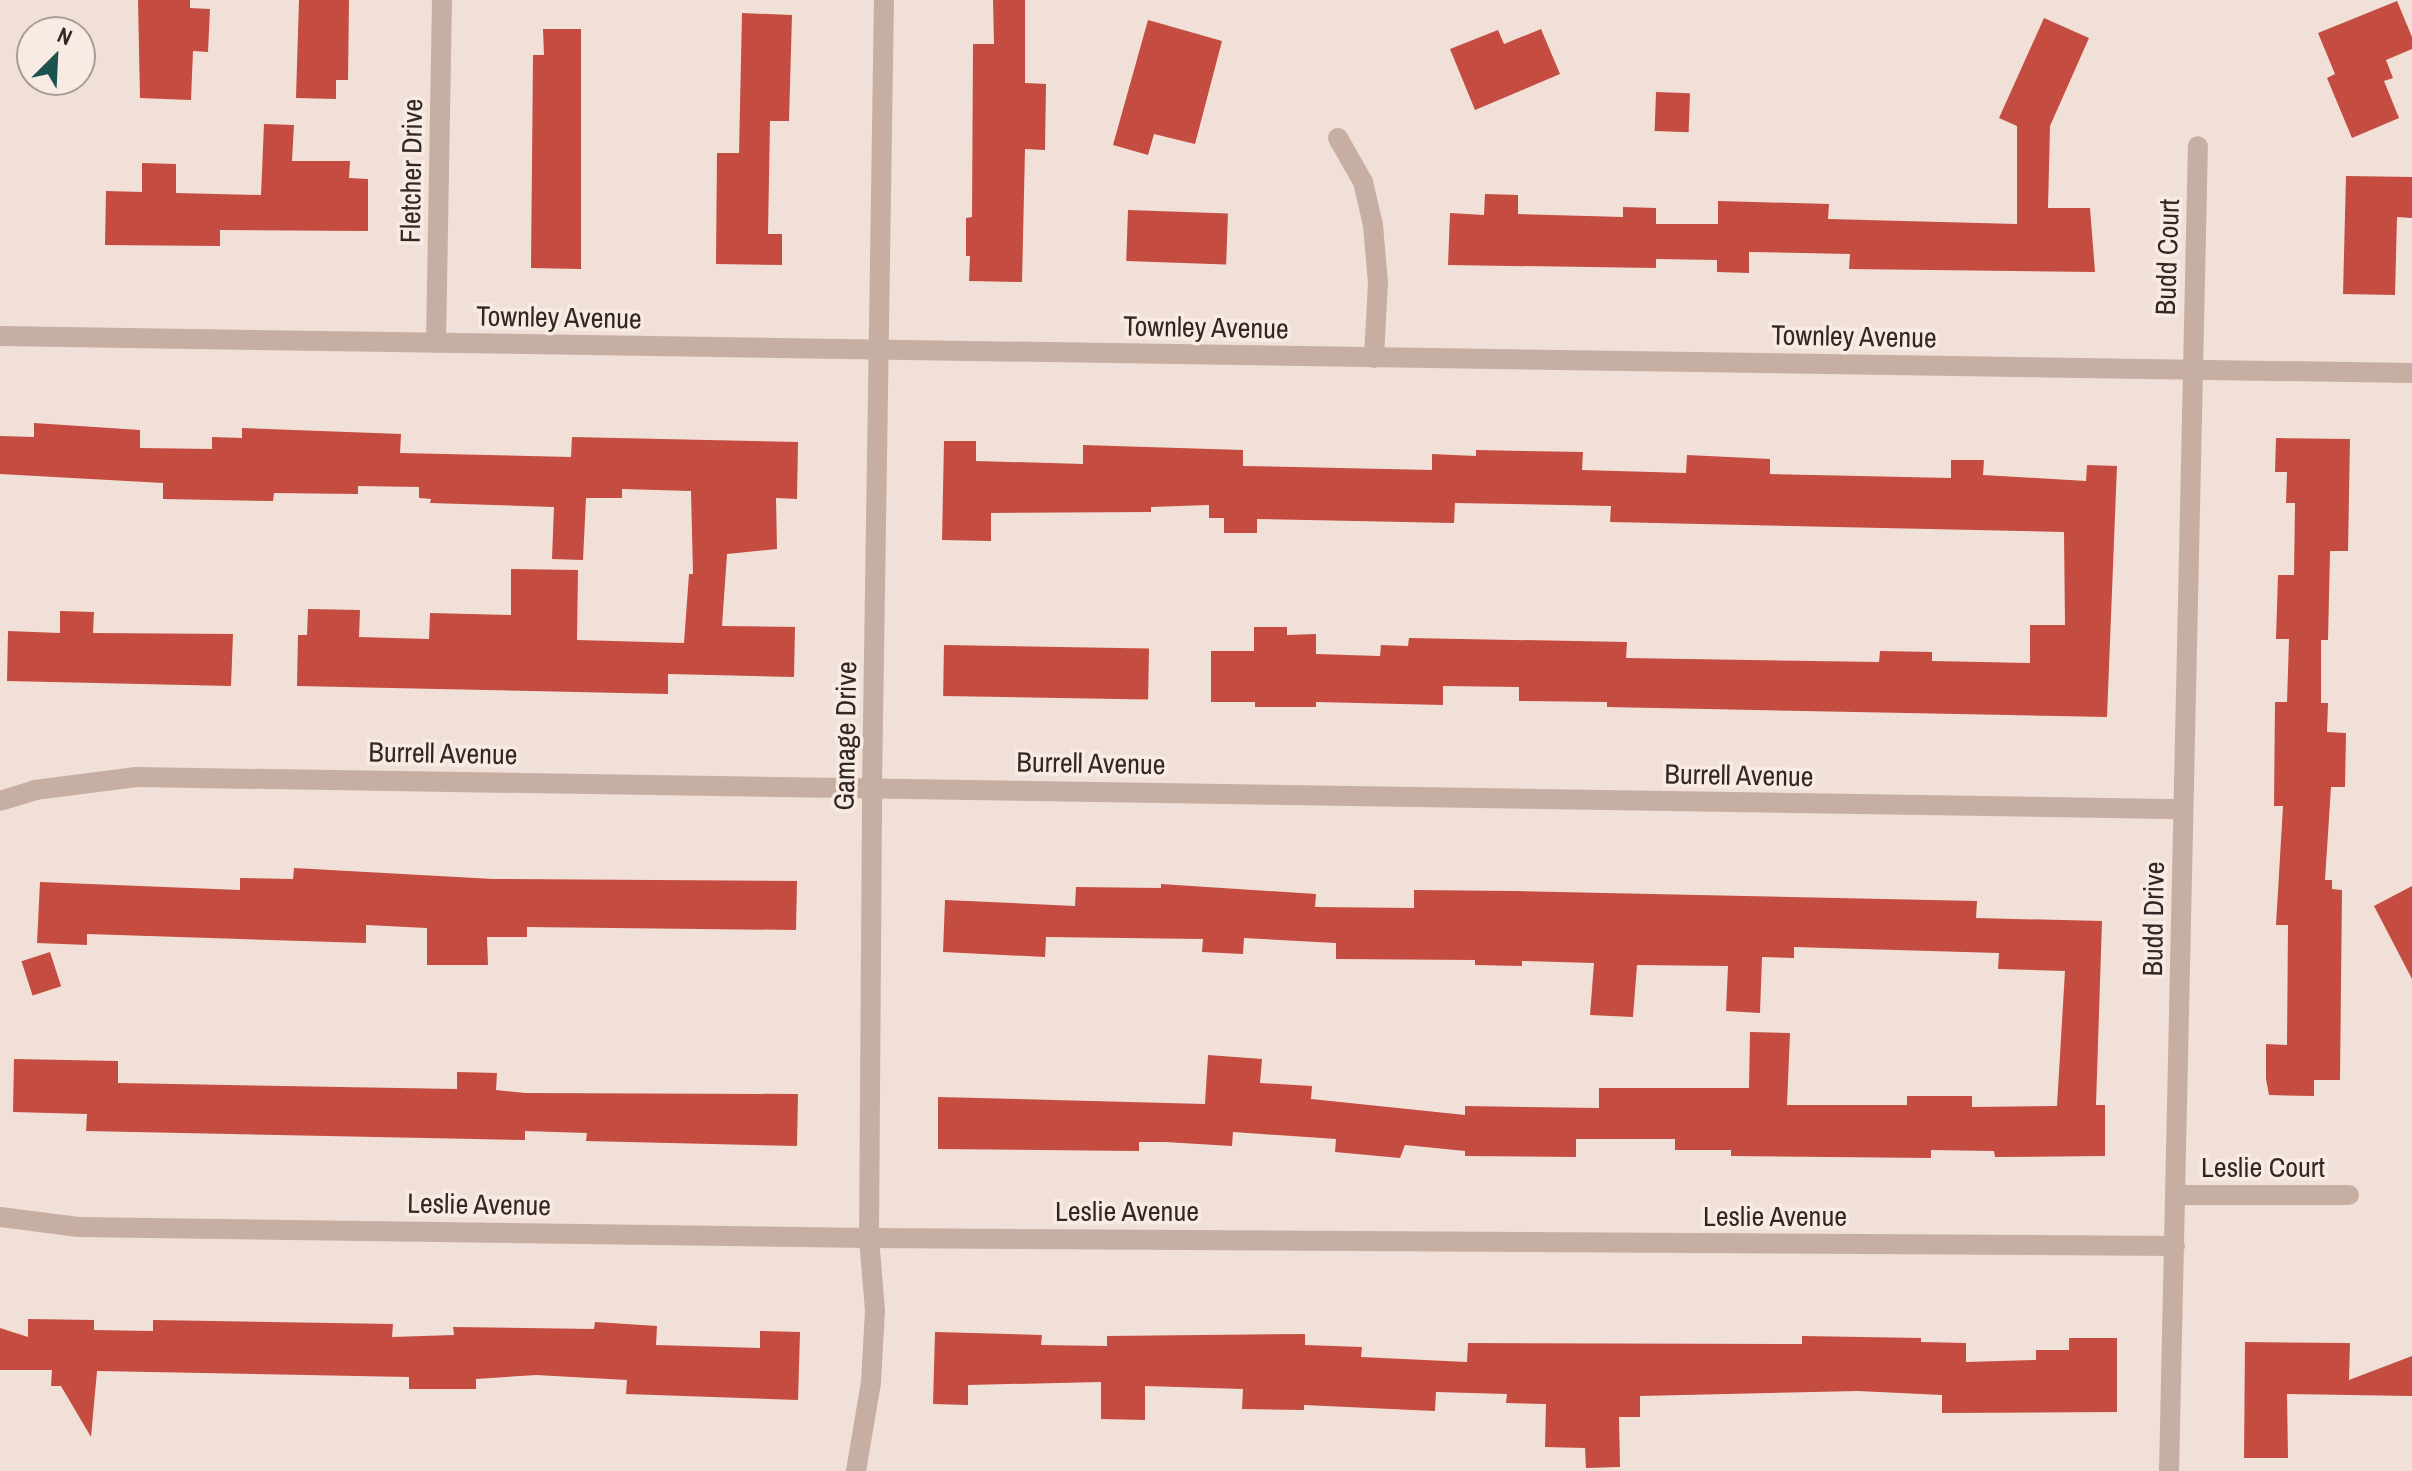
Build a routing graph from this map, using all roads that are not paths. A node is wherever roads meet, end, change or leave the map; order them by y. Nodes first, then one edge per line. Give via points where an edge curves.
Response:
1 (442, 0) edge
2 (884, 0) edge
3 (1338, 138) dead end
4 (2198, 146) dead end
5 (0, 336) edge
6 (436, 343) junction
7 (880, 351) junction
8 (1374, 358) junction
9 (2192, 368) junction
10 (2412, 373) edge
11 (872, 787) junction
12 (0, 801) edge
13 (2183, 809) junction
14 (2177, 1195) junction
15 (2349, 1195) dead end
16 (0, 1217) edge
17 (869, 1238) junction
18 (2175, 1246) junction
19 (856, 1471) edge
20 (2169, 1471) edge

1 - 6 street, Fletcher Drive
2 - 7 street, Gamage Drive
3 - 8 street via 1363,182 1373,225 1378,283
4 - 9 street, Budd Court
5 - 6 street, Townley Avenue
6 - 7 street, Townley Avenue
7 - 8 street, Townley Avenue
7 - 11 street, Gamage Drive
8 - 9 street, Townley Avenue
9 - 10 street, Townley Avenue
9 - 13 street, Budd Drive
11 - 12 street, Burrell Avenue via 136,777 60,785
11 - 13 street, Burrell Avenue
11 - 17 street, Gamage Drive
13 - 14 street, Budd Drive
14 - 15 street, Leslie Court
14 - 18 street, Budd Drive
16 - 17 street, Leslie Avenue via 78,1227
17 - 18 street, Leslie Avenue
17 - 19 street, Gamage Drive via 875,1310 871,1382
18 - 20 street, Budd Drive

